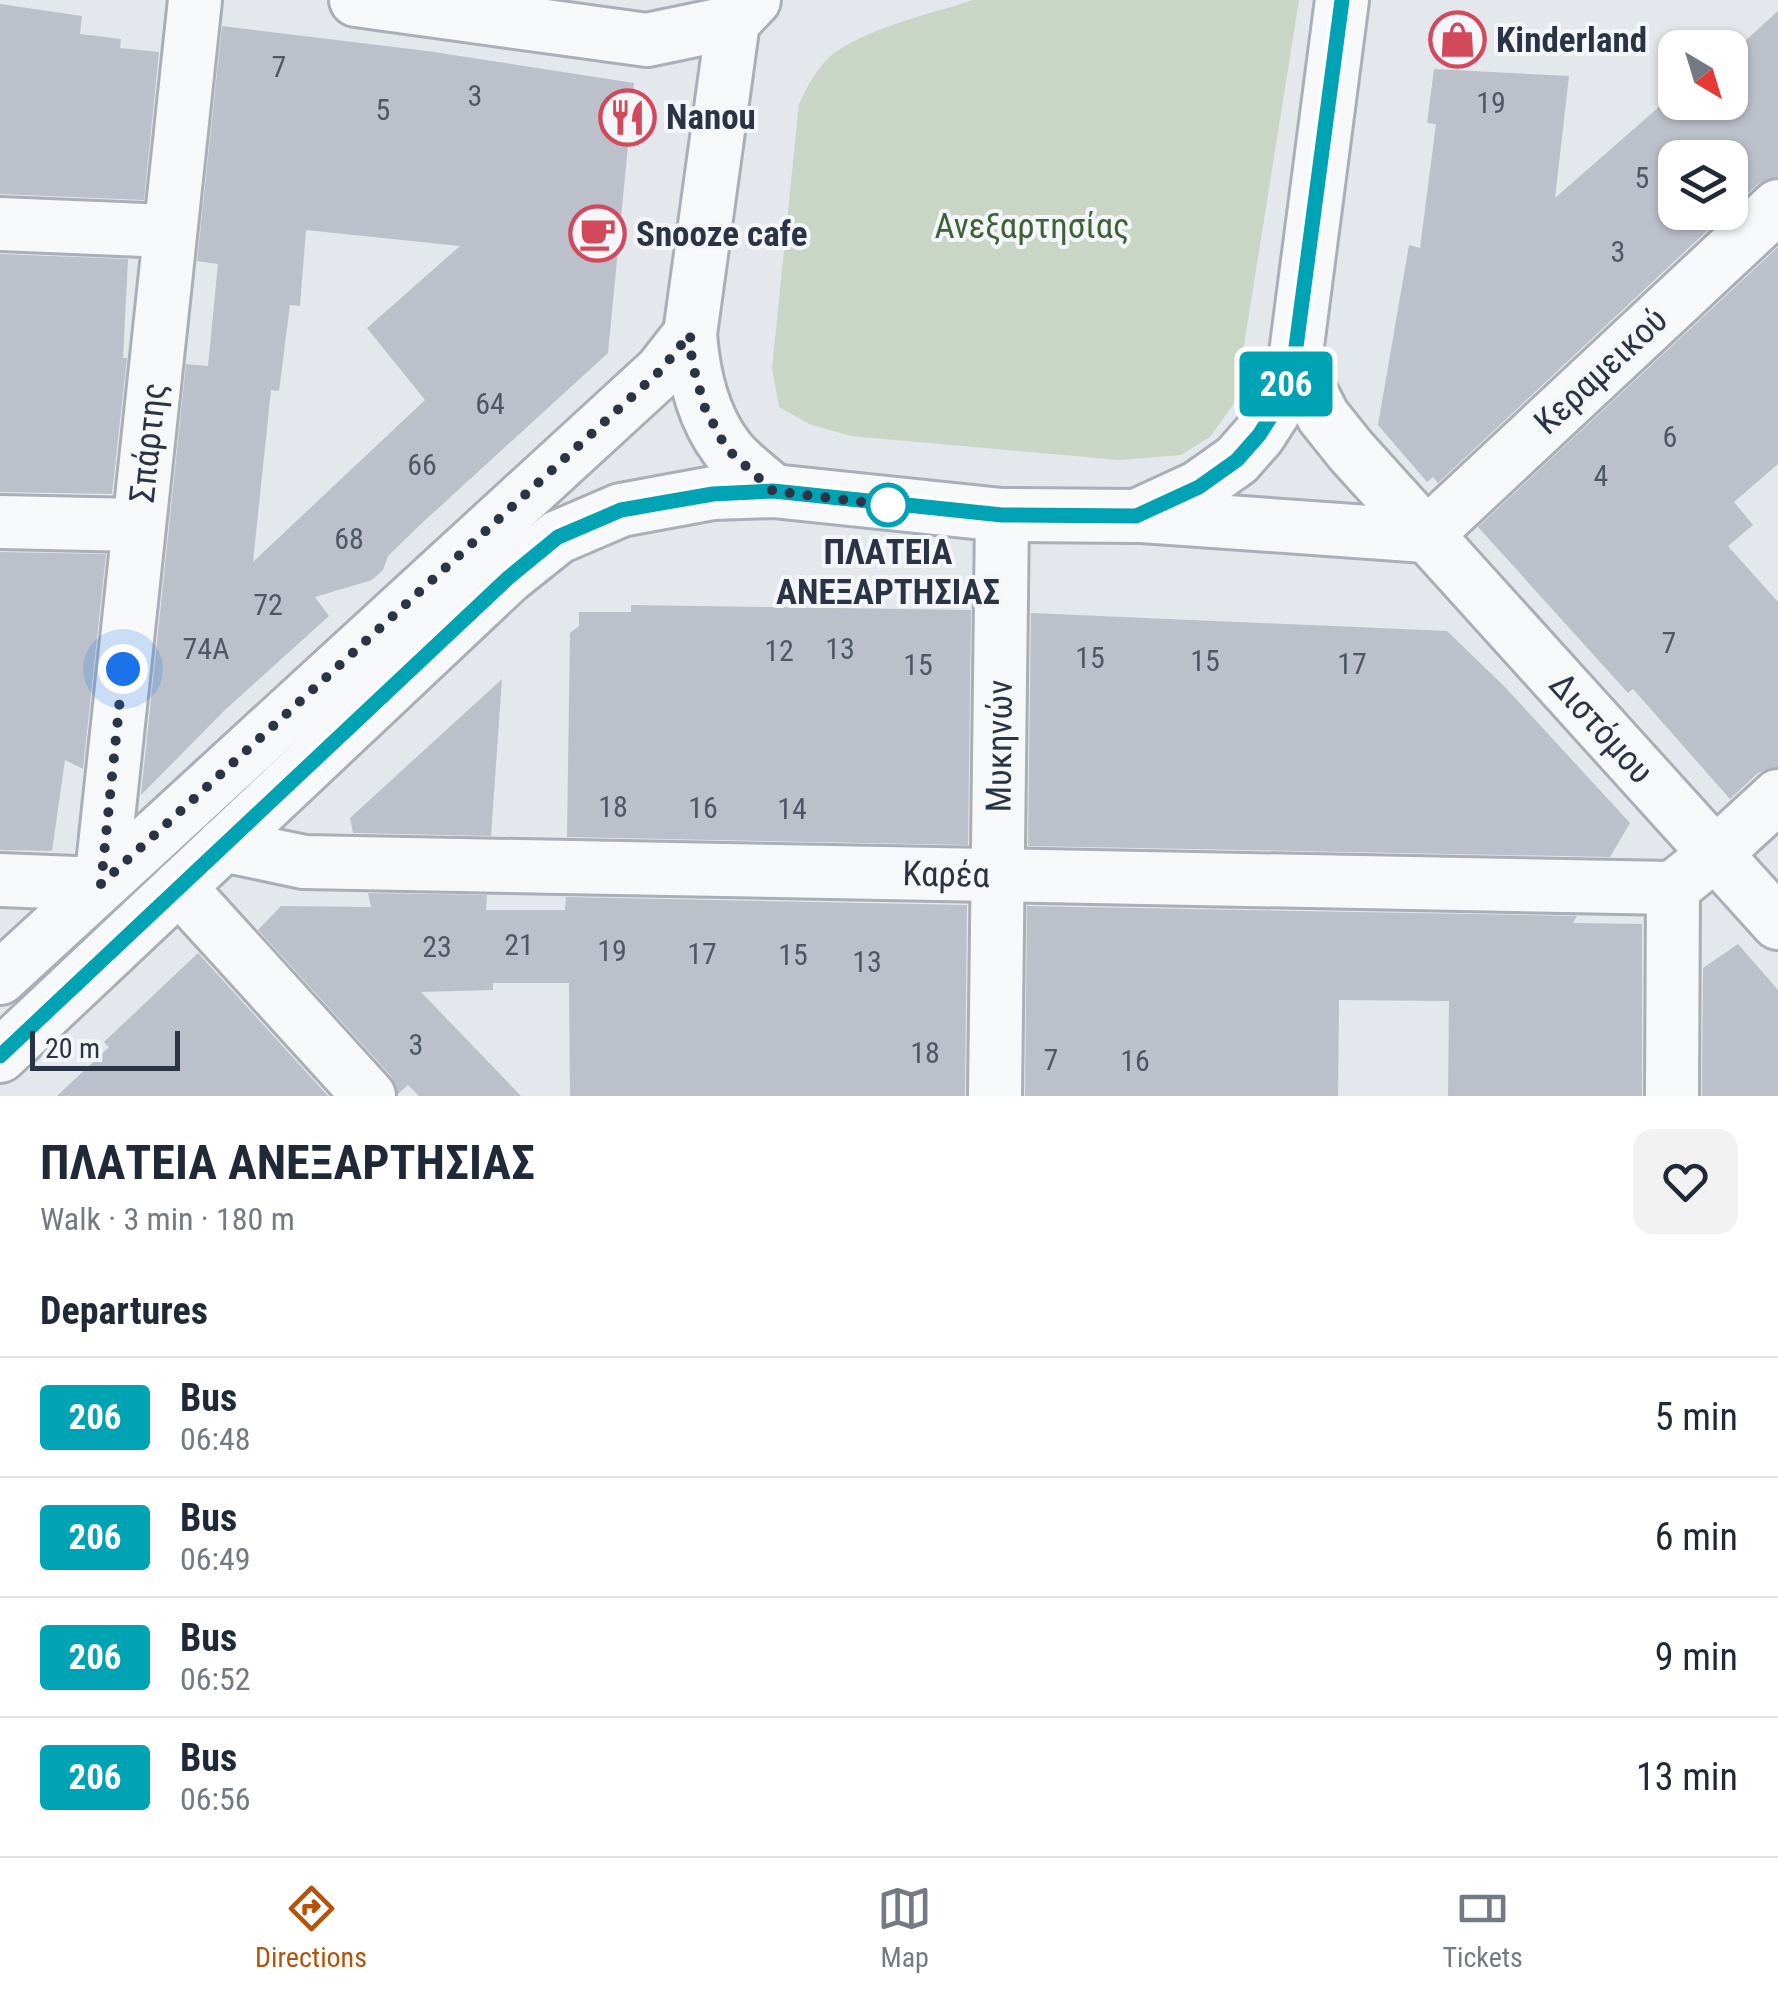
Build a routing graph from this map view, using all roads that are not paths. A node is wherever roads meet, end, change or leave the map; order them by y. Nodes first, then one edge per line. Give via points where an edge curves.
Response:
1 (195, 0) edge
2 (356, 0) edge
3 (679, 0) edge
4 (1342, 0) edge
5 (743, 11) edge
6 (1778, 206) edge
7 (0, 224) edge
8 (168, 231) junction
9 (690, 334) junction
10 (1294, 362) junction
11 (773, 491) junction
12 (1002, 515) junction
13 (1136, 516) junction
14 (0, 522) edge
15 (137, 525) junction
16 (1425, 536) junction
17 (1778, 796) edge
18 (223, 845) junction
19 (1714, 855) junction
20 (998, 875) junction
21 (0, 880) edge
22 (101, 884) junction
23 (179, 887) junction
24 (1673, 888) junction
25 (1778, 923) edge
26 (0, 978) edge
27 (0, 1056) edge
28 (369, 1096) edge
29 (995, 1096) edge
30 (1672, 1096) edge

1 - 8 street, Σπάρτης
2 - 5 street via 646,40
3 - 5 street
4 - 10 street
5 - 9 street
6 - 16 street, Κεραµεικού
7 - 8 street
8 - 15 street, Σπάρτης
9 - 11 street via 705,408 726,448
9 - 22 street via 661,370
10 - 13 street via 1279,404 1237,460 1199,487
10 - 16 street, Διστόμου via 1323,416
11 - 12 street
11 - 18 street via 621,510 558,537
12 - 13 street
12 - 20 street, Μυκηνών
13 - 16 street
14 - 15 street
15 - 22 street, Σπάρτης
16 - 19 street, Διστόμου
17 - 19 street
18 - 20 street, Καρέα via 304,862
18 - 23 street
19 - 24 street
19 - 25 street, Διστόμου
20 - 24 street, Καρέα
20 - 29 street, Μυκηνών
21 - 22 street
22 - 26 street
23 - 27 street
23 - 28 street
24 - 30 street

